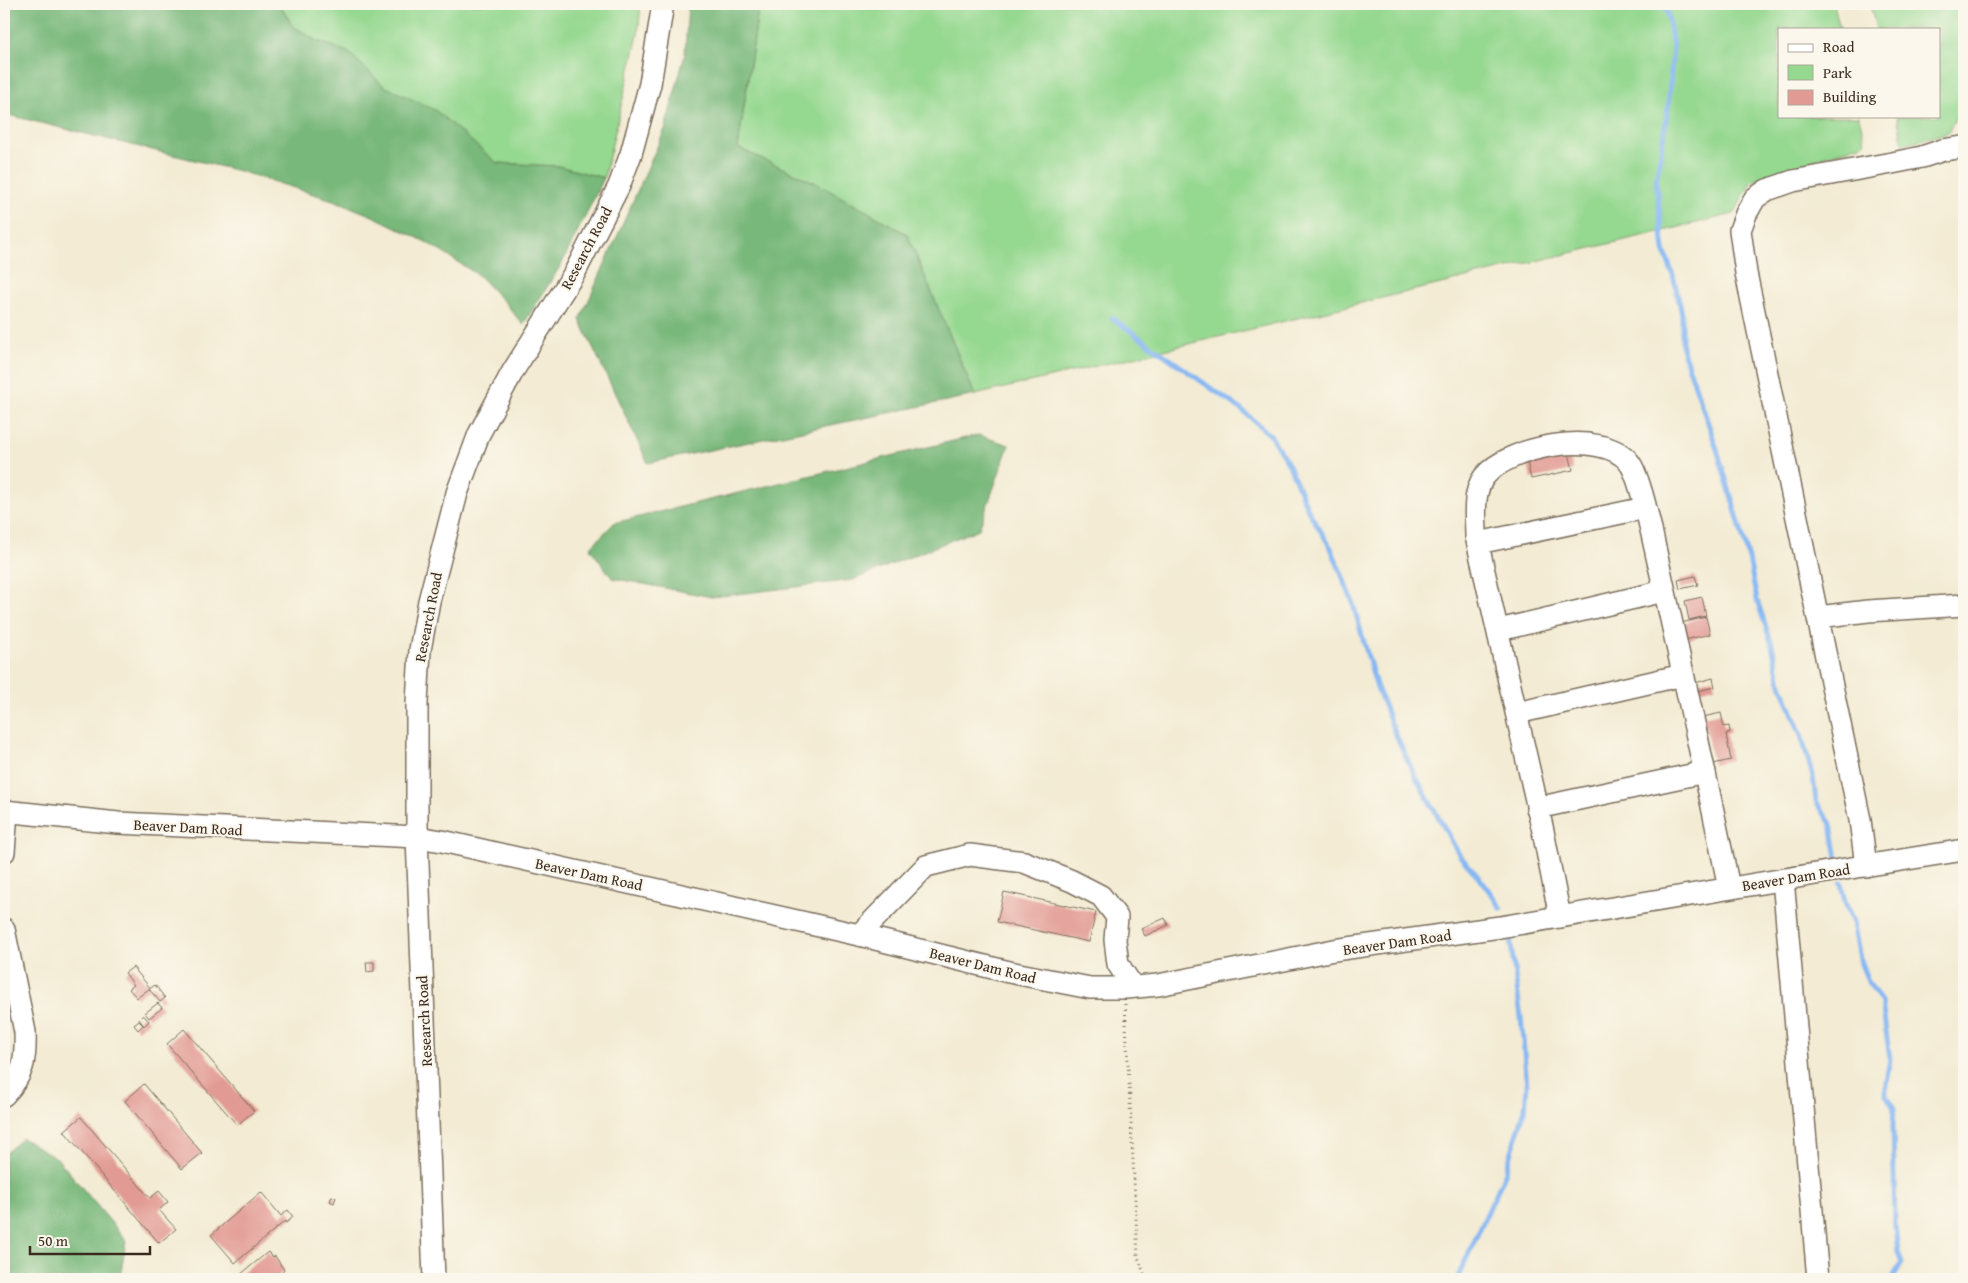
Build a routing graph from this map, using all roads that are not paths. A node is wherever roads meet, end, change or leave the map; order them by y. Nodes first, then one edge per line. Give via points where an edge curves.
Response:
1 (663, 4) edge
2 (1963, 144) edge
3 (1645, 508) junction
4 (1478, 543) junction
5 (1664, 591) junction
6 (1964, 605) edge
7 (1818, 618) junction
8 (1499, 630) junction
9 (1683, 675) junction
10 (1517, 714) junction
11 (1706, 772) junction
12 (1537, 808) junction
13 (5, 812) edge
14 (417, 837) junction
15 (1964, 850) edge
16 (4, 852) edge
17 (1866, 866) junction
18 (1783, 879) junction
19 (1729, 888) junction
20 (1560, 917) junction
21 (4, 929) edge
22 (859, 935) junction
23 (1128, 988) junction
24 (4, 1095) edge
25 (434, 1279) edge
26 (1818, 1279) edge

1 - 14 street, Research Road via 650,84 619,186 576,272 513,371 479,434 457,494 429,601 420,650
2 - 7 street via 1892,163 1776,185 1755,198 1740,230 1746,273
3 - 4 street
3 - 4 street via 1634,470 1622,456 1600,445 1550,446 1511,457 1484,477 1476,500
3 - 5 street
4 - 8 street
5 - 8 street
5 - 9 street
6 - 7 street via 1868,611
7 - 17 street via 1860,820
8 - 10 street
9 - 10 street
9 - 11 street
10 - 12 street
11 - 12 street
11 - 19 street
12 - 20 street
13 - 14 street, Beaver Dam Road via 118,823
13 - 16 street
14 - 22 street, Beaver Dam Road
14 - 25 street, Research Road
15 - 17 street, Beaver Dam Road
17 - 18 street, Beaver Dam Road
18 - 19 street, Beaver Dam Road
18 - 26 street
19 - 20 street, Beaver Dam Road
20 - 23 street, Beaver Dam Road via 1334,950
21 - 24 street via 25,1032 24,1060 18,1078
22 - 23 street, Beaver Dam Road via 1050,981 1090,988
22 - 23 street via 926,866 970,855 1024,862 1072,880 1100,896 1117,917 1118,964

